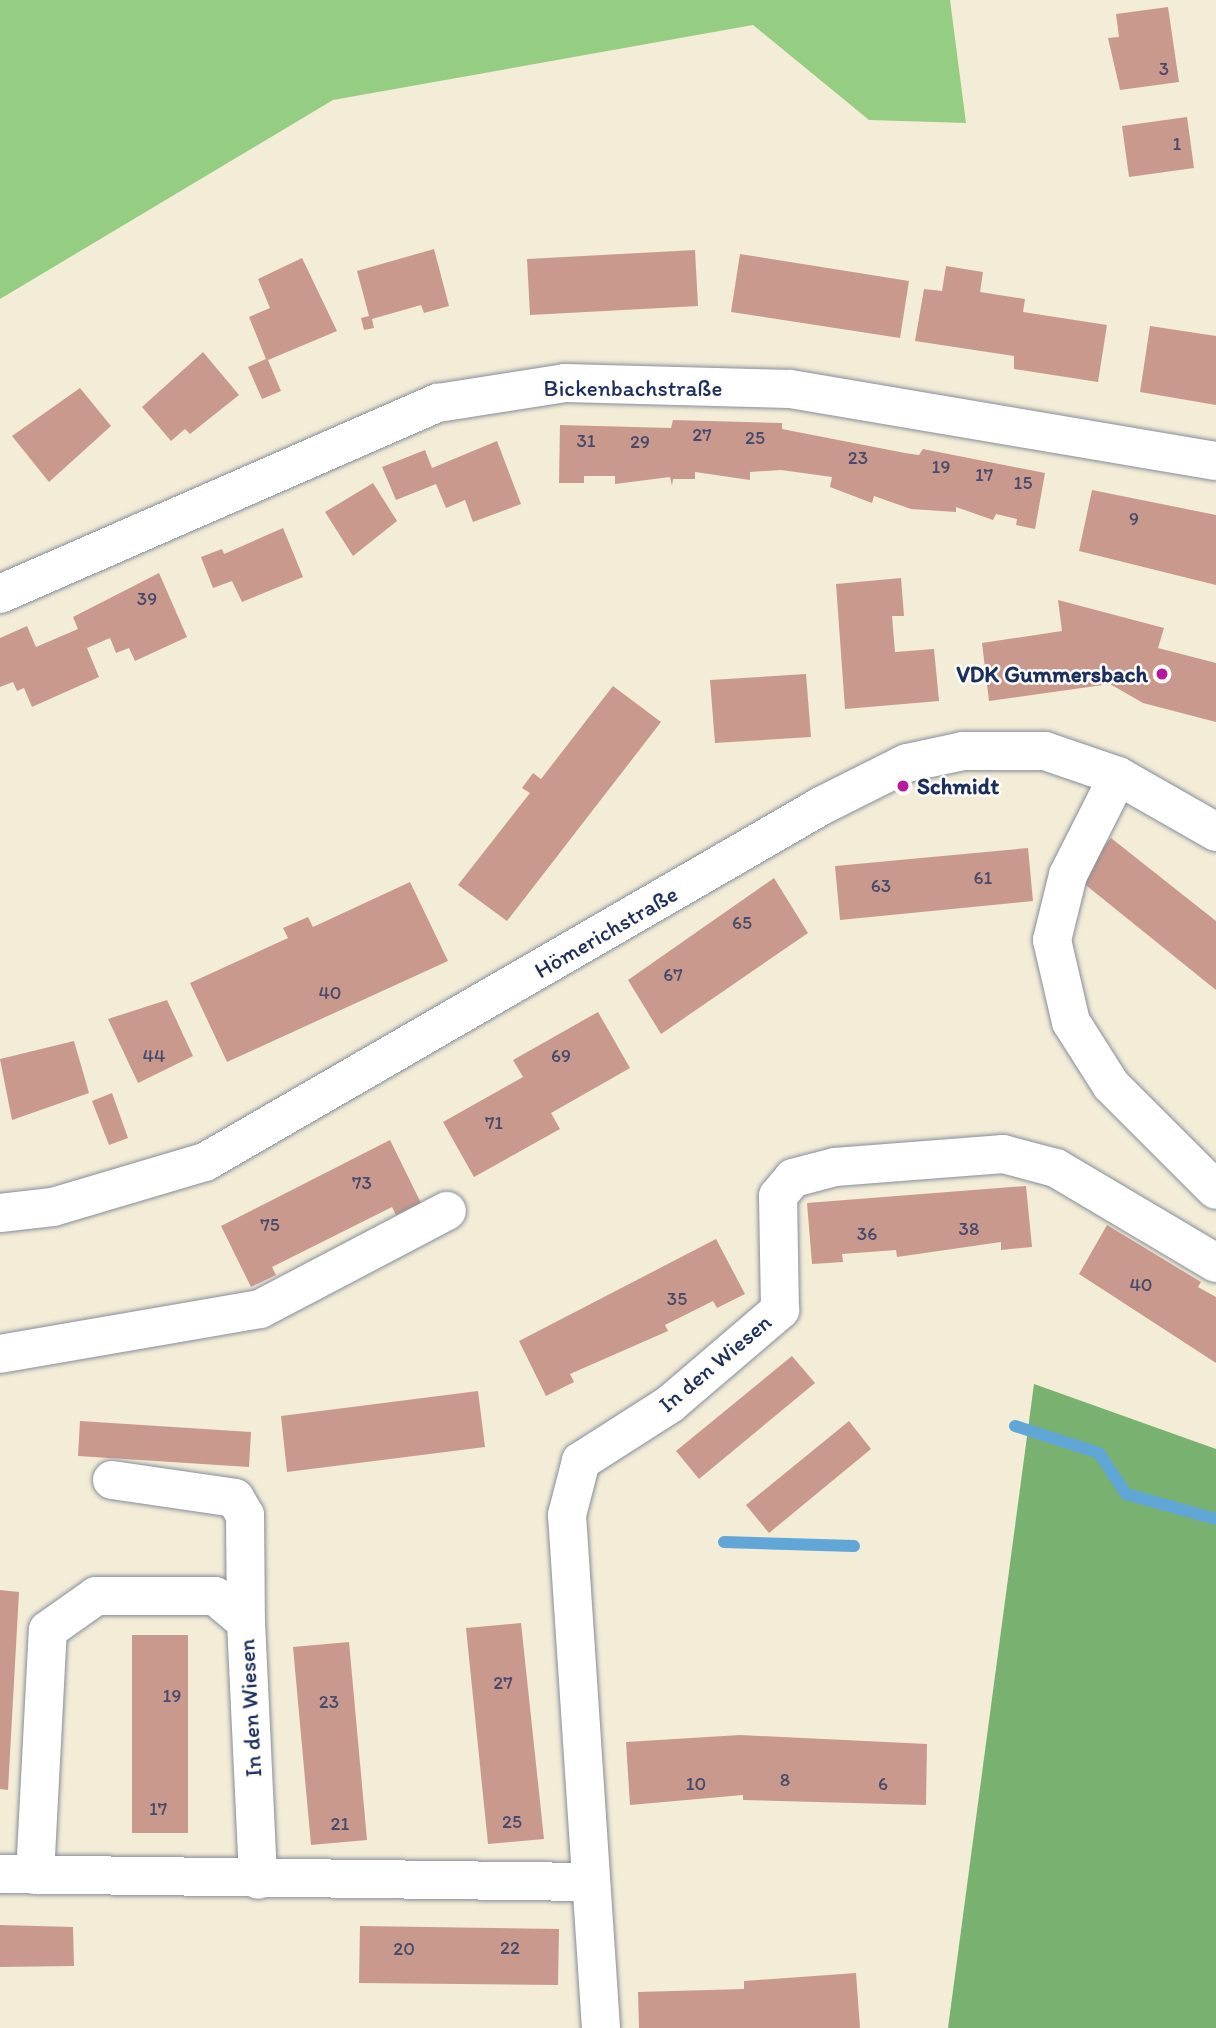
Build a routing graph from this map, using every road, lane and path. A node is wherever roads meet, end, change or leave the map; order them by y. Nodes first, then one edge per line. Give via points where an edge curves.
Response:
1 (1216, 461) edge
2 (0, 594) edge
3 (1118, 776) junction
4 (1216, 832) edge
5 (1216, 1190) edge
6 (447, 1211) dead end
7 (0, 1213) edge
8 (1216, 1263) edge
9 (0, 1354) edge
10 (112, 1480) dead end
11 (246, 1622) junction
12 (18, 1875) edge
13 (258, 1880) junction
14 (591, 1882) junction
15 (601, 2028) edge

1 - 2 street, Bickenbachstraße via 790,388 565,383 438,403
3 - 4 street, Hömerichstraße
3 - 5 street via 1068,875 1052,940 1071,1022 1111,1085
3 - 7 street, Hömerichstraße via 1045,751 963,751 891,769 205,1162 53,1207
6 - 9 street via 260,1309
8 - 14 street, In den Wiesen via 1056,1168 1003,1154 835,1167 793,1178 778,1196 780,1310 670,1404 582,1461 567,1515
10 - 11 street via 235,1498 245,1515
11 - 12 street, In den Wiesen via 215,1596 96,1596 48,1630
11 - 13 street, In den Wiesen
12 - 13 street, In den Wiesen
13 - 14 street, In den Wiesen
14 - 15 street, In den Wiesen

